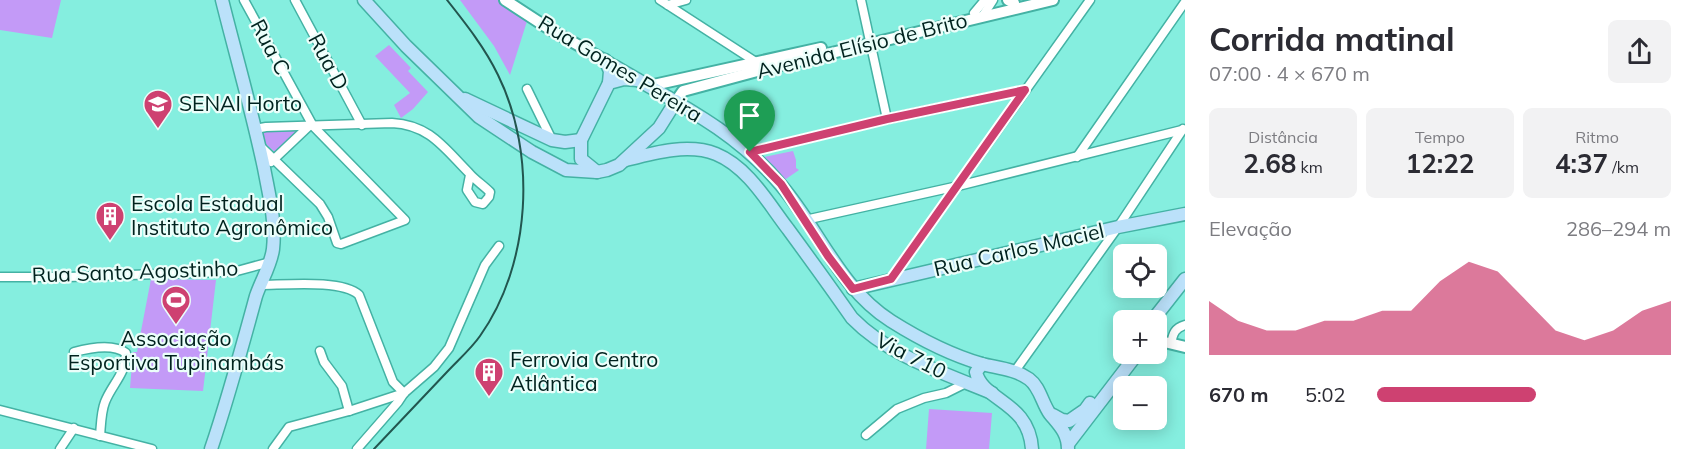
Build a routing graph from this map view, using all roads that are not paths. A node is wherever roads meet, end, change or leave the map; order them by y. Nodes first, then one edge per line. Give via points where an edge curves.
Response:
1 (222, 0) edge
2 (244, 0) edge
3 (295, 0) edge
4 (364, 0) edge
5 (506, 0) edge
6 (686, 0) edge
7 (861, 0) edge
8 (993, 0) edge
9 (1029, 0) edge
10 (1053, 0) edge
11 (1090, 0) edge
12 (664, 2) edge
13 (1011, 2) edge
14 (1185, 2) edge
15 (982, 10) edge
16 (870, 40) junction
17 (609, 63) junction
18 (760, 66) junction
19 (609, 83) junction
20 (643, 83) junction
21 (527, 89) dead end
22 (1025, 90) junction
23 (456, 96) junction
24 (676, 101) junction
25 (887, 119) junction
26 (362, 125) junction
27 (311, 126) junction
28 (1184, 128) edge
29 (255, 129) junction
30 (552, 140) junction
31 (581, 140) junction
32 (259, 145) junction
33 (750, 152) junction
34 (1077, 157) junction
35 (274, 159) junction
36 (626, 160) junction
37 (264, 168) junction
38 (597, 172) junction
39 (470, 175) dead end
40 (958, 186) junction
41 (1185, 214) edge
42 (805, 219) junction
43 (1118, 227) junction
44 (499, 246) dead end
45 (270, 262) junction
46 (0, 277) edge
47 (891, 279) junction
48 (1182, 284) edge
49 (260, 285) junction
50 (853, 289) junction
51 (1161, 310) edge
52 (1166, 310) edge
53 (1185, 325) edge
54 (1167, 343) edge
55 (1171, 344) junction
56 (1185, 347) edge
57 (320, 351) dead end
58 (74, 352) dead end
59 (982, 364) junction
60 (1120, 364) edge
61 (1130, 364) edge
62 (1015, 371) junction
63 (949, 375) junction
64 (966, 383) junction
65 (952, 389) junction
66 (404, 393) junction
67 (992, 393) junction
68 (0, 410) edge
69 (349, 411) junction
70 (1048, 412) junction
71 (74, 428) junction
72 (866, 435) dead end
73 (100, 436) junction
74 (1069, 447) edge
75 (60, 449) edge
76 (152, 449) edge
77 (211, 449) edge
78 (273, 449) edge
79 (357, 449) edge
80 (1032, 449) edge

1 - 29 main road
2 - 27 street, Rua C
3 - 26 street, Rua D
4 - 23 main road
5 - 17 street, Rua Gomes Pereira
6 - 12 street
7 - 16 street
8 - 15 street
9 - 13 street, Avenida Elísio de Brito
10 - 15 street, Avenida Elísio de Brito
11 - 22 street
12 - 18 street
13 - 15 street, Avenida Elísio de Brito
14 - 34 street
15 - 16 street, Avenida Elísio de Brito
16 - 18 street, Avenida Elísio de Brito
16 - 25 street
17 - 19 main road
17 - 20 main road, Rua Gomes Pereira
18 - 20 street, Avenida Elísio de Brito
18 - 24 street, Avenida Elísio de Brito via 683,92
19 - 20 main road via 624,79
19 - 31 main road
20 - 24 main road, Rua Gomes Pereira
21 - 30 street
22 - 25 street
22 - 40 street
23 - 30 main road
23 - 38 main road via 479,117 532,152 567,170
24 - 33 main road, Rua Gomes Pereira
24 - 36 main road via 659,128
25 - 33 street
26 - 27 street
26 - 39 street via 412,126 440,142
27 - 29 street
27 - 35 street
27 - 35 street, Rua C via 405,220 337,243 320,204
28 - 34 street
28 - 43 street
29 - 32 main road
30 - 31 main road
31 - 38 main road via 581,159
32 - 35 street
32 - 37 main road
33 - 42 main road, Rua Gomes Pereira via 781,184
34 - 40 street
35 - 37 street
36 - 38 main road
36 - 63 main road, Via 710 via 666,151 703,150 717,154 751,181 866,332 896,351
37 - 45 main road via 273,212
40 - 42 street
40 - 47 street
41 - 43 main road, Rua Carlos Maciel
42 - 50 main road, Rua Gomes Pereira
43 - 47 main road, Rua Carlos Maciel
43 - 62 street
44 - 66 street via 485,265 449,348
45 - 46 street, Rua Santo Agostinho via 222,272
45 - 49 main road
47 - 50 main road, Rua Carlos Maciel
48 - 51 main road
48 - 52 main road
49 - 66 street via 333,285 354,291 359,295 393,382
49 - 77 main road
50 - 59 main road, Rua Gomes Pereira via 903,329
53 - 55 street via 1177,327
54 - 55 street
55 - 56 street
57 - 69 street via 342,386
58 - 73 street via 94,347 126,353 122,374 105,402
59 - 62 main road, Rua Gomes Pereira
59 - 67 main road via 976,376
60 - 70 main road via 1076,418 1062,420
61 - 74 main road
62 - 70 main road, Rua Gomes Pereira via 1031,380
63 - 64 main road, Via 710
63 - 65 street via 954,381
64 - 65 street
64 - 67 main road, Via 710
65 - 72 street via 897,409
66 - 69 street
66 - 79 street
67 - 80 main road via 1026,424
68 - 71 street
69 - 78 street via 289,426
70 - 74 main road, Rua Gomes Pereira via 1063,430
71 - 73 street
71 - 75 street
73 - 76 street

